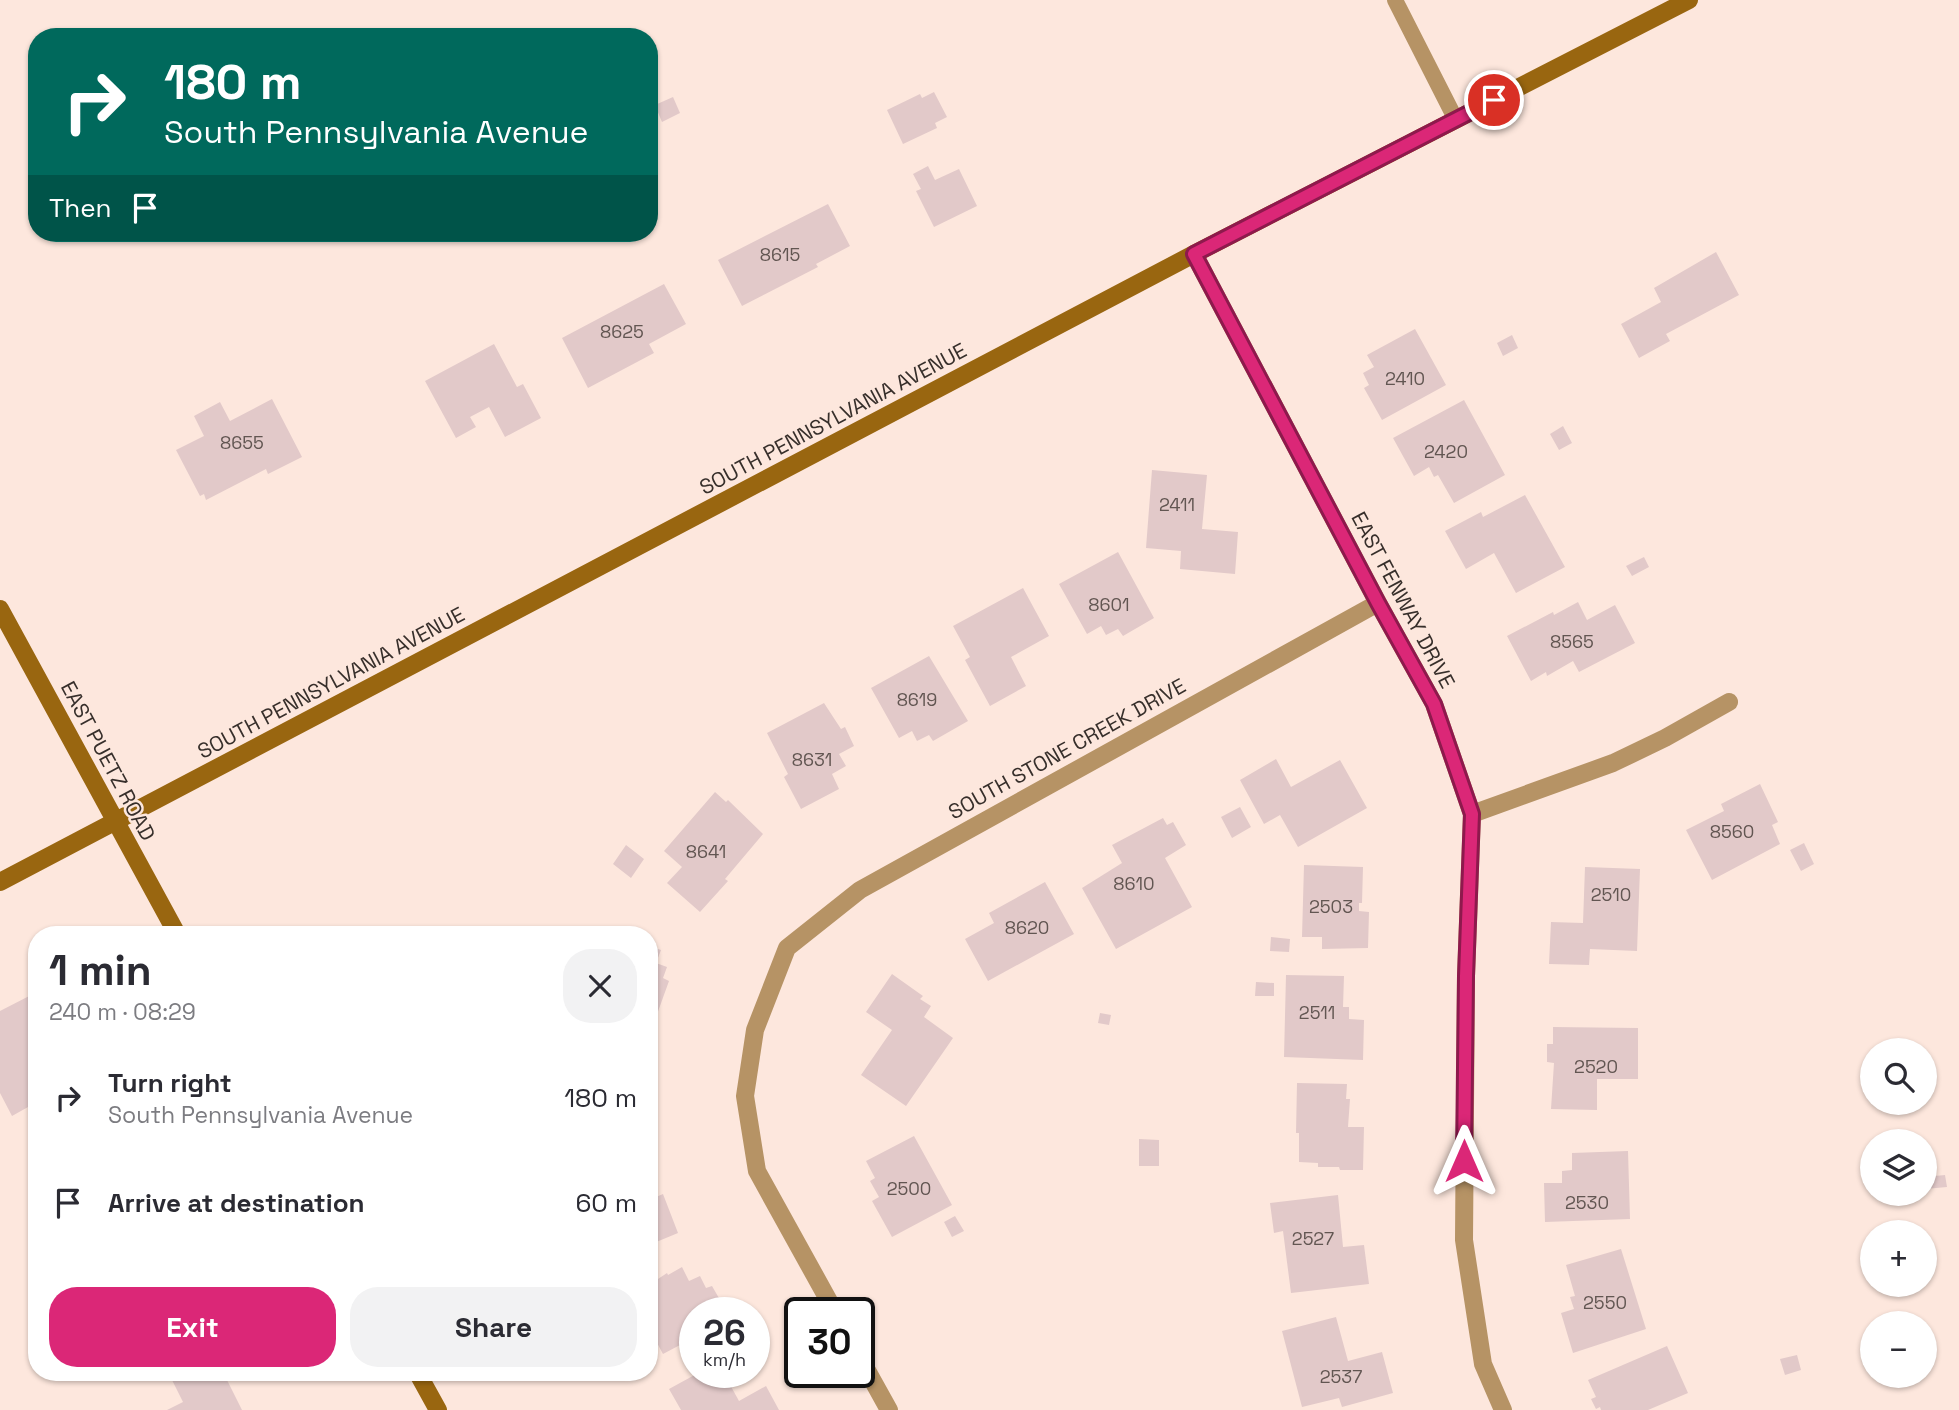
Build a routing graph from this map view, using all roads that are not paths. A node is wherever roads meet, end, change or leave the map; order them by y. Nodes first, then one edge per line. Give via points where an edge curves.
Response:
1 (1395, 0) edge
2 (1689, 0) edge
3 (1456, 120) junction
4 (1194, 254) junction
5 (1378, 603) junction
6 (0, 609) edge
7 (1729, 702) dead end
8 (1472, 814) junction
9 (116, 823) junction
10 (0, 882) edge
11 (173, 926) edge
12 (827, 1297) edge
13 (423, 1381) edge
14 (875, 1385) edge
15 (438, 1410) edge
16 (889, 1410) edge
17 (1503, 1410) edge

1 - 3 lane
2 - 3 street, SOUTH PENNSYLVANIA AVENUE
3 - 4 street, SOUTH PENNSYLVANIA AVENUE
4 - 5 street, EAST FENWAY DRIVE
4 - 9 street, SOUTH PENNSYLVANIA AVENUE
5 - 8 street, EAST FENWAY DRIVE via 1434,704
5 - 12 street, SOUTH STONE CREEK DRIVE via 860,890 787,948 755,1030 745,1096 757,1171
6 - 9 street, EAST PUETZ ROAD
7 - 8 street via 1613,763
8 - 17 street, EAST FENWAY DRIVE via 1464,1240 1483,1364
9 - 10 street, SOUTH PENNSYLVANIA AVENUE
9 - 11 street, EAST PUETZ ROAD
13 - 15 street
14 - 16 street

